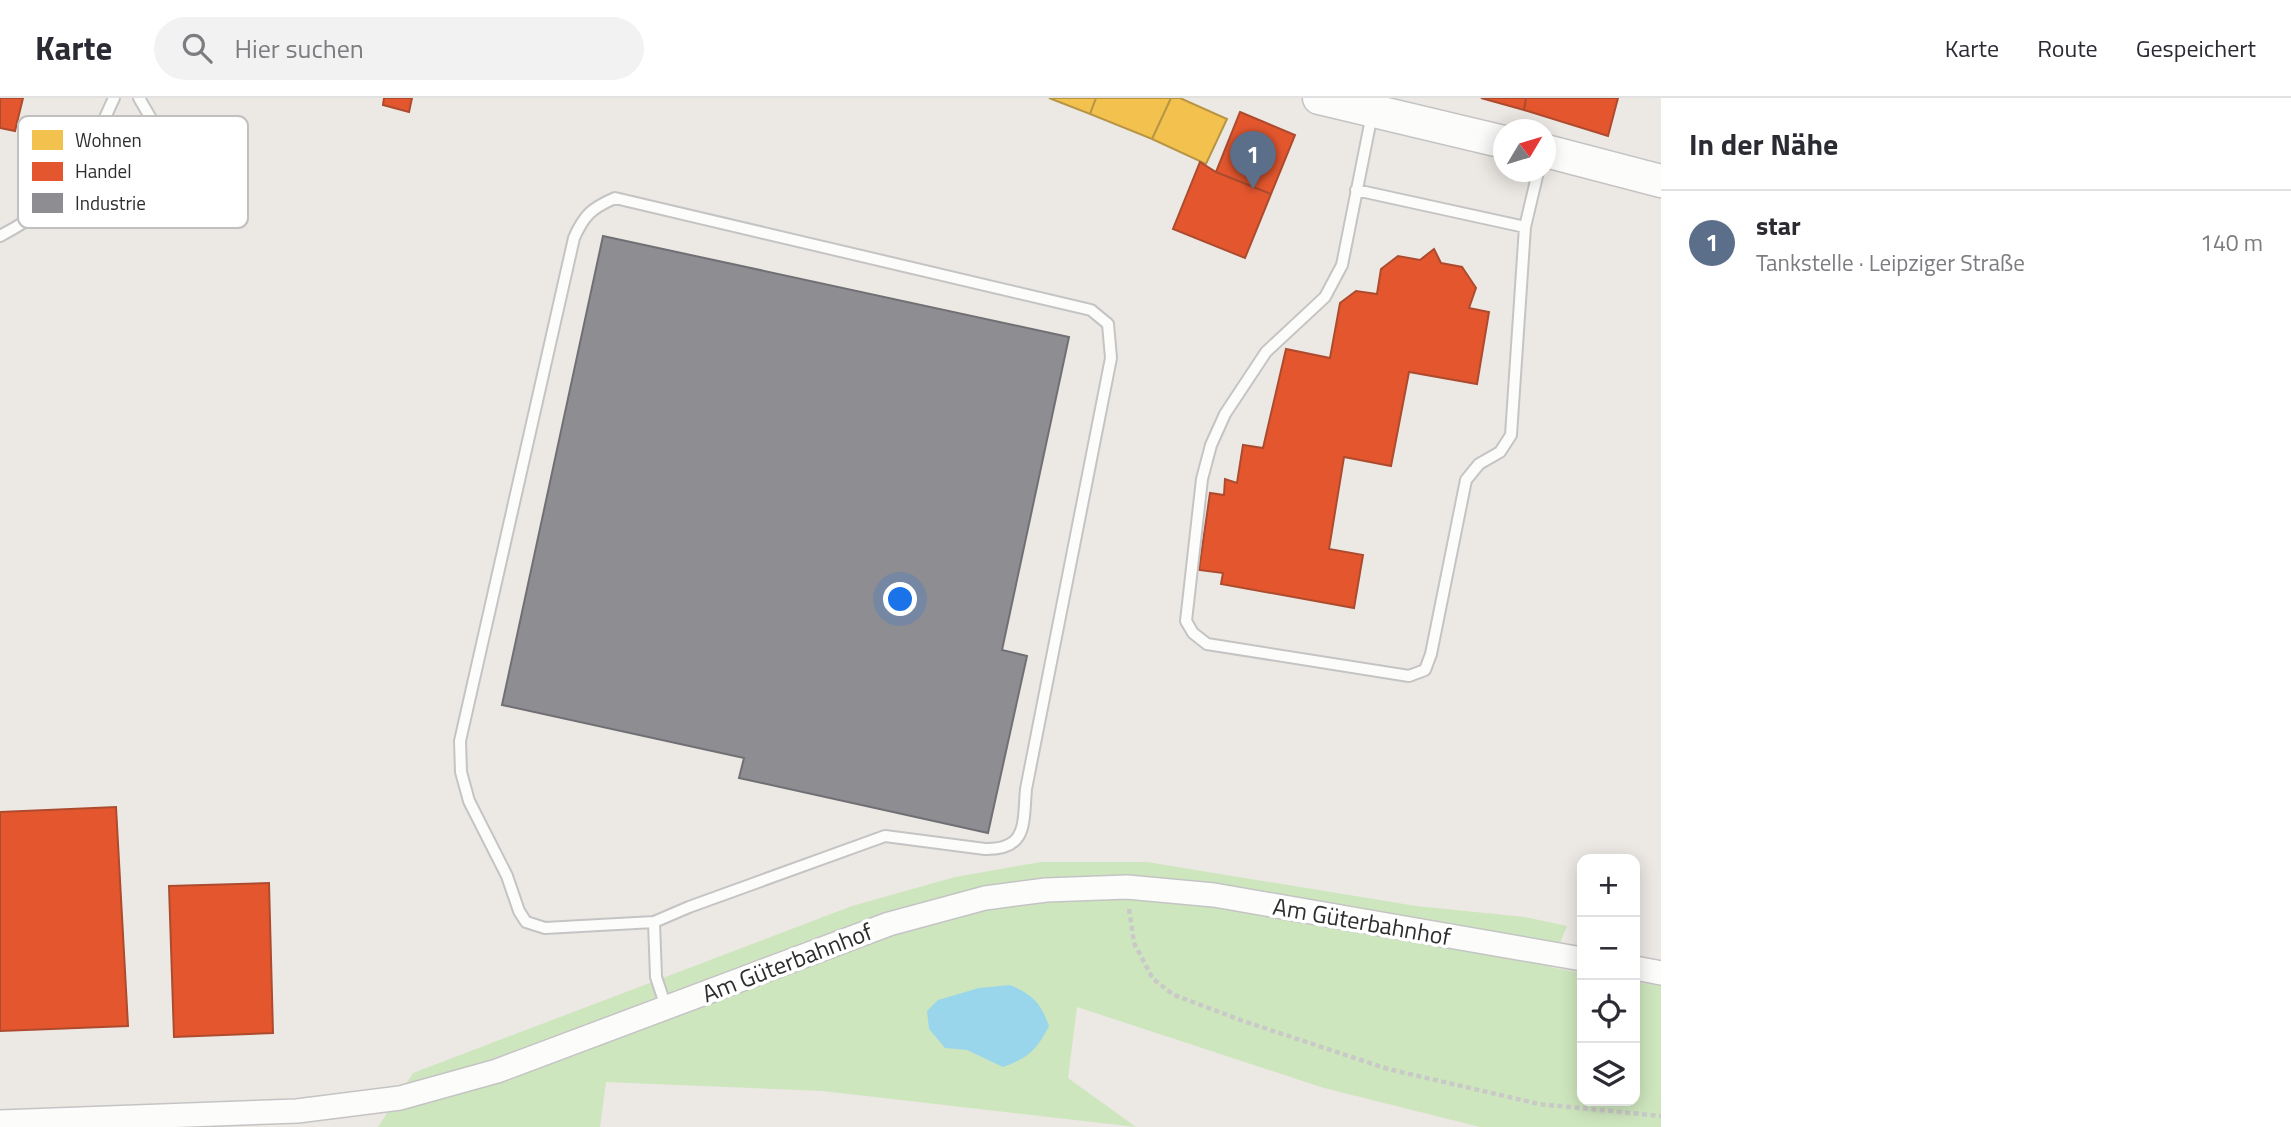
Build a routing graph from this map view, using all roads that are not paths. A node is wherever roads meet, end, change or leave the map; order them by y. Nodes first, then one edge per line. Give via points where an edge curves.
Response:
1 (114, 98) edge
2 (139, 98) edge
3 (1324, 99) edge
4 (1373, 111) junction
5 (106, 116) edge
6 (150, 116) edge
7 (1493, 140) edge
8 (1556, 154) edge
9 (1661, 181) edge
10 (1536, 182) edge
11 (1356, 190) junction
12 (18, 226) edge
13 (1525, 227) junction
14 (0, 236) edge
15 (654, 922) junction
16 (1577, 958) edge
17 (1640, 969) edge
18 (1661, 973) edge
19 (666, 1007) junction
20 (0, 1122) edge

1 - 5 lane
2 - 6 lane
3 - 4 street
4 - 7 street
4 - 11 lane
8 - 9 street
10 - 13 lane
11 - 13 lane
11 - 13 lane via 1342,265 1325,297 1266,352 1225,414 1211,445 1202,479 1186,621 1207,644 1409,676 1425,670 1466,480 1479,464 1500,452 1511,435
12 - 14 lane
15 - 15 lane via 885,836 985,849 1002,849 1016,842 1023,826 1026,789 1111,358 1108,324 1091,310 615,198 583,217 574,238 463,727 461,772 469,801 526,922 545,928
15 - 19 lane via 656,977
16 - 19 street, Am Güterbahnhof via 1214,895 1128,887 1074,888 1014,894 922,914
17 - 18 street
19 - 20 street, Am Güterbahnhof via 477,1078 369,1103 297,1111

